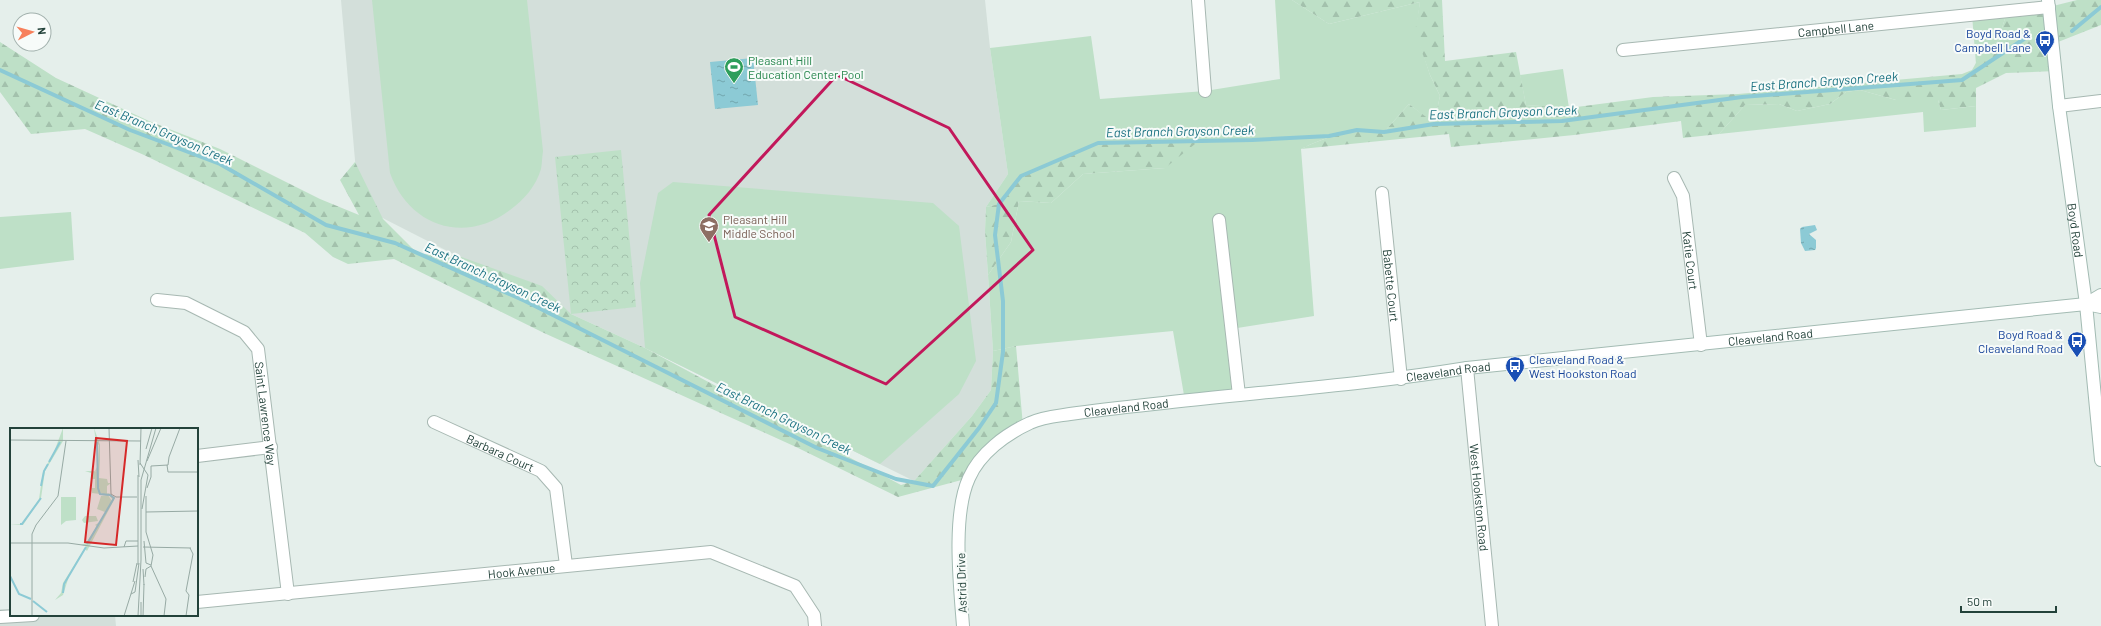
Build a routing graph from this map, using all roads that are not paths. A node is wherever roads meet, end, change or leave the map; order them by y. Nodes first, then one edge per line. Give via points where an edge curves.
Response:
1 (1198, 0) edge
2 (2048, 4) edge
3 (1623, 50) dead end
4 (1205, 91) dead end
5 (2101, 101) edge
6 (2059, 106) junction
7 (1674, 178) dead end
8 (1382, 193) dead end
9 (1219, 220) dead end
10 (2101, 295) edge
11 (156, 300) dead end
12 (2086, 304) junction
13 (2101, 306) edge
14 (1701, 345) junction
15 (1467, 368) junction
16 (1401, 379) junction
17 (1238, 395) junction
18 (434, 422) dead end
19 (271, 447) junction
20 (198, 456) edge
21 (2101, 460) edge
22 (960, 541) joint
23 (566, 565) junction
24 (288, 594) junction
25 (198, 602) edge
26 (16, 616) edge
27 (0, 617) edge
28 (815, 626) edge
29 (963, 626) edge
30 (1492, 626) edge

1 - 4 street
2 - 3 street, Campbell Lane
2 - 6 street, Boyd Road
5 - 6 street
6 - 12 street, Boyd Road
7 - 14 street, Katie Court via 1683,196
8 - 16 street, Babette Court
9 - 17 street
10 - 12 street, Cleaveland Road
11 - 19 street, Saint Lawrence Way via 186,303 244,332 258,349
12 - 13 street, Cleaveland Road
12 - 14 street, Cleaveland Road
12 - 21 street, Boyd Road
14 - 15 street, Cleaveland Road
15 - 16 street, Cleaveland Road
15 - 30 street, West Hookston Road
16 - 17 street, Cleaveland Road
17 - 22 street, Cleaveland Road via 1093,411 1032,422 1003,437 980,461 969,478 961,508
18 - 23 street, Barbara Court via 541,470 556,488
19 - 20 street
19 - 24 street, Saint Lawrence Way
22 - 29 street, Astrid Drive via 959,574
23 - 24 street, Hook Avenue
23 - 28 street, Hook Avenue via 711,552 795,586 814,615
24 - 25 street, Hook Avenue
26 - 27 street

